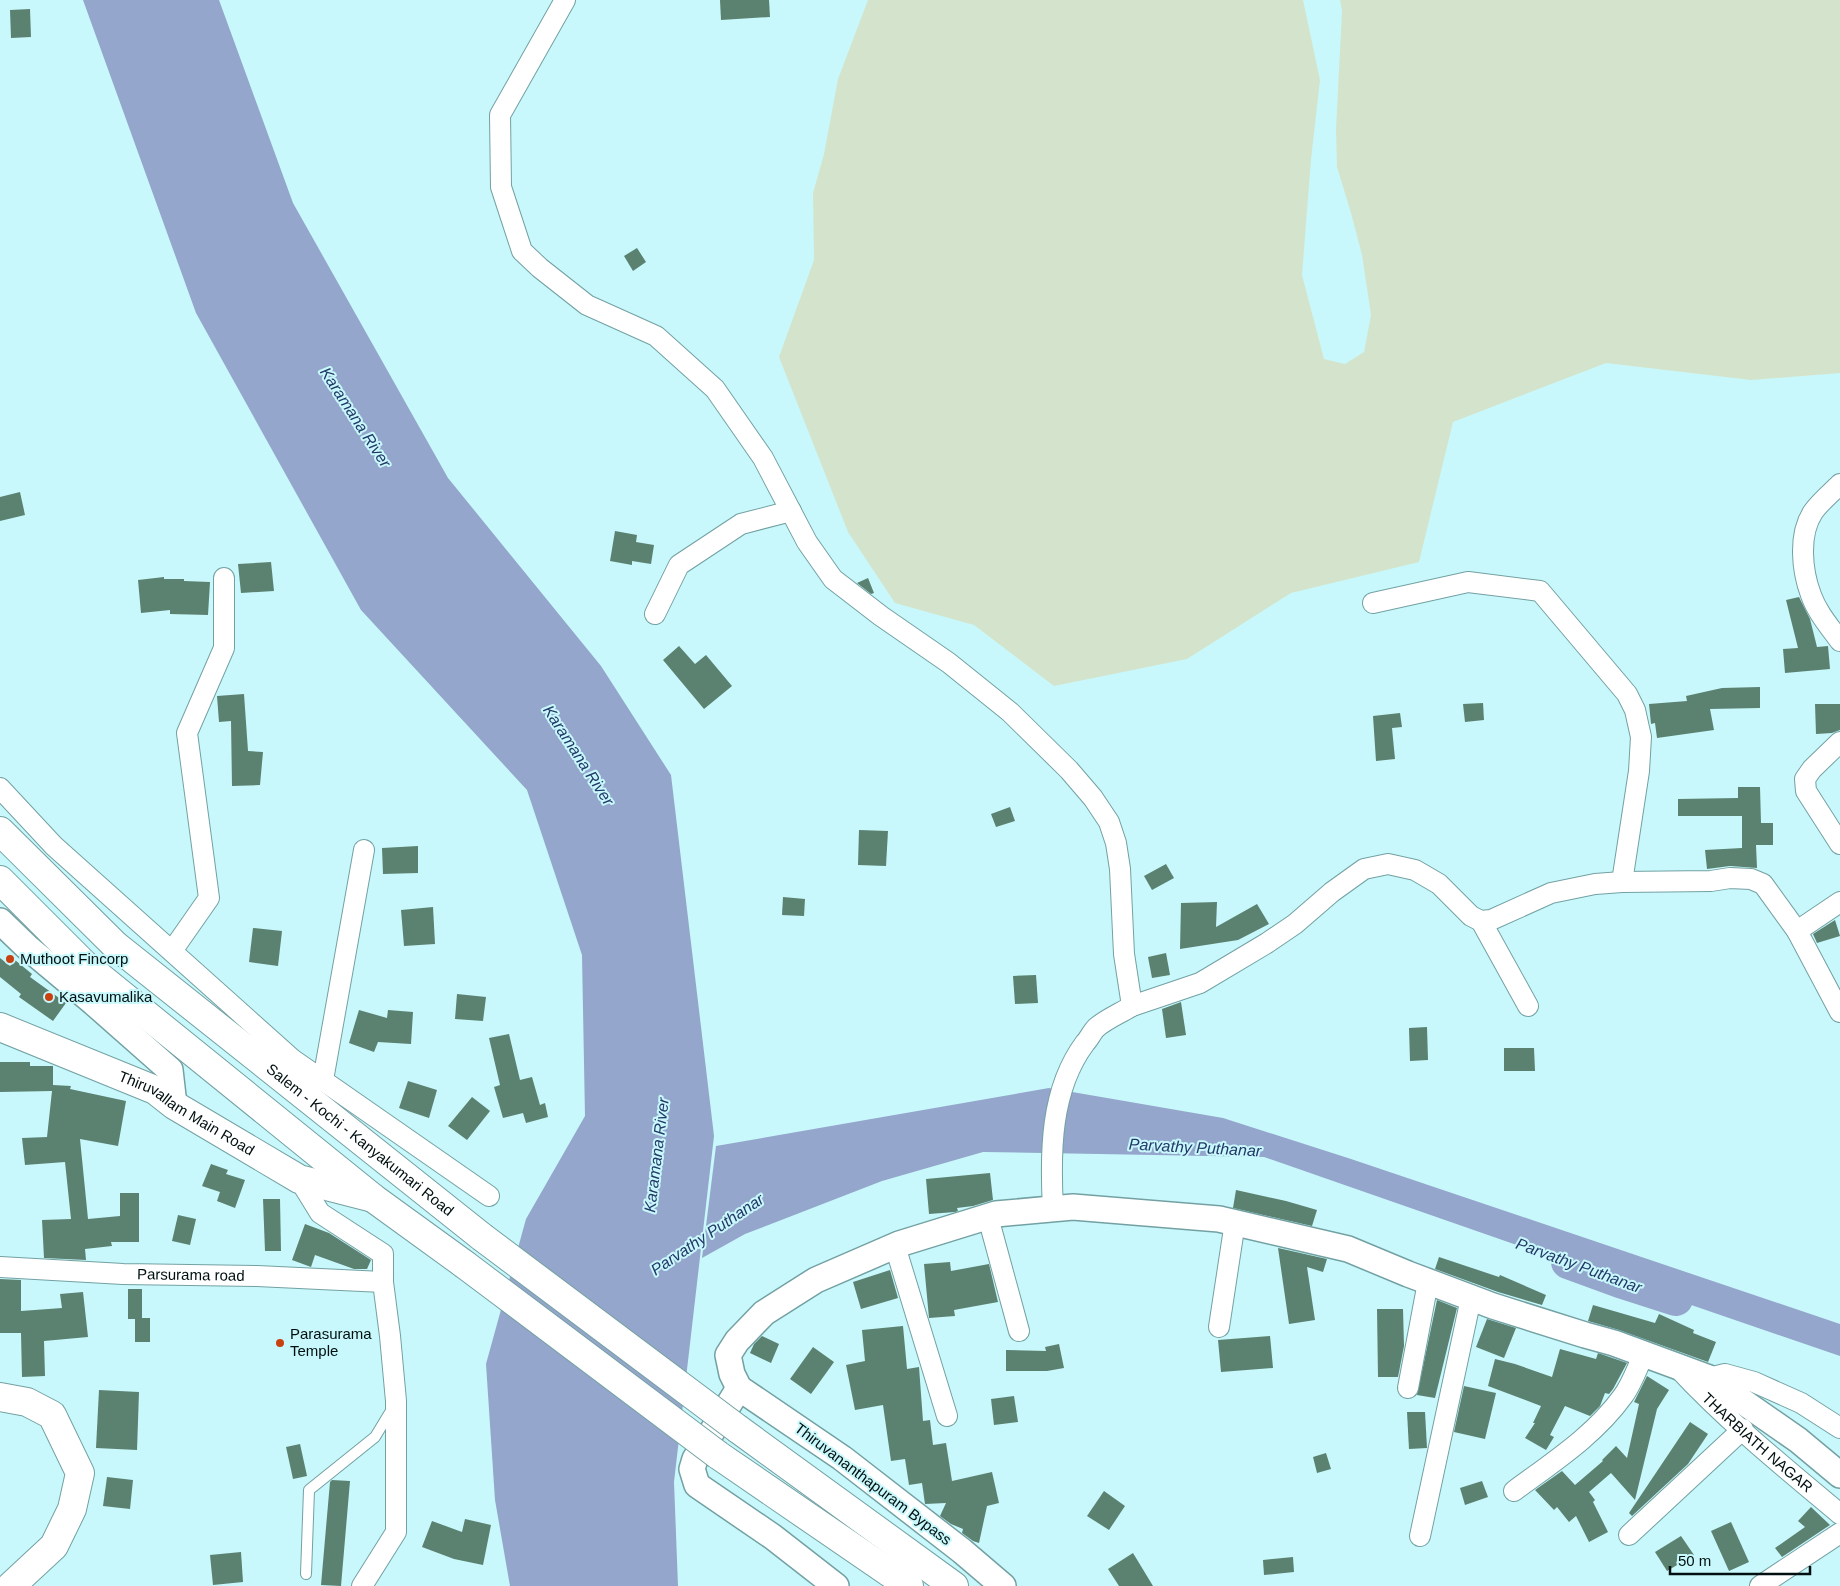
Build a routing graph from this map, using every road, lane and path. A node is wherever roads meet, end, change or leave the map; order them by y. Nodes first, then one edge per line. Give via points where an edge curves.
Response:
1 (565, 0) edge
2 (1840, 484) edge
3 (791, 511) junction
4 (224, 578) dead end
5 (1372, 603) dead end
6 (655, 614) dead end
7 (1840, 641) edge
8 (1840, 742) edge
9 (0, 788) edge
10 (0, 831) edge
11 (1840, 844) edge
12 (364, 850) dead end
13 (0, 880) edge
14 (1622, 882) junction
15 (1840, 902) edge
16 (0, 921) edge
17 (1481, 922) junction
18 (1797, 931) junction
19 (172, 951) junction
20 (1132, 1006) junction
21 (1528, 1006) dead end
22 (1840, 1012) edge
23 (0, 1027) edge
24 (323, 1080) junction
25 (174, 1105) junction
26 (299, 1179) junction
27 (489, 1196) dead end
28 (373, 1198) junction
29 (1053, 1208) junction
30 (988, 1217) junction
31 (1235, 1222) junction
32 (895, 1246) junction
33 (0, 1267) edge
34 (383, 1282) junction
35 (1428, 1282) junction
36 (1471, 1298) junction
37 (1220, 1327) dead end
38 (1019, 1331) dead end
39 (1644, 1354) junction
40 (1678, 1368) junction
41 (1709, 1378) junction
42 (739, 1388) junction
43 (1408, 1388) dead end
44 (0, 1397) edge
45 (396, 1401) junction
46 (947, 1416) dead end
47 (1840, 1428) edge
48 (1743, 1429) junction
49 (1840, 1476) edge
50 (1514, 1491) dead end
51 (1840, 1514) edge
52 (1840, 1533) edge
53 (1629, 1535) dead end
54 (1420, 1536) dead end
55 (306, 1574) dead end
56 (11, 1586) edge
57 (362, 1586) edge
58 (836, 1586) edge
59 (908, 1586) edge
60 (954, 1586) edge
61 (1003, 1586) edge
62 (1760, 1586) edge

1 - 3 street via 500,115 501,187 522,251 587,305 656,336 716,388 763,458
2 - 7 street via 1813,513 1804,534 1804,563 1811,595
3 - 6 street via 741,524 679,565
3 - 20 street via 807,542 833,578 1010,712 1094,798 1116,842 1124,954
4 - 19 street via 224,648 187,733 209,898
5 - 14 street via 1468,582 1540,591 1627,694 1635,710 1641,745
8 - 11 street via 1805,779 1806,791
9 - 19 street via 54,846
10 - 60 main road, Salem - Kochi - Kanyakumari Road, bridge via 115,945 482,1237
12 - 24 street
13 - 28 main road via 84,965
14 - 17 street via 1551,893
14 - 18 street via 1751,879 1763,884
15 - 18 street
16 - 25 street via 170,1070
17 - 20 street via 1439,884 1414,870 1388,864 1364,868 1295,924 1200,983
17 - 21 street
18 - 22 street
19 - 24 street via 292,1059
20 - 29 street via 1096,1028 1076,1055 1065,1083 1054,1124 1051,1165
23 - 25 main road, Thiruvallam Main Road via 155,1090
24 - 27 street
25 - 26 main road, Thiruvallam Main Road
26 - 28 main road, Thiruvallam Main Road
26 - 34 street via 320,1213 383,1254
28 - 59 main road, bridge via 718,1455
29 - 30 street
29 - 31 street via 1073,1206
30 - 32 street
30 - 38 street
31 - 35 street via 1348,1249
31 - 37 street
32 - 42 street via 816,1280 764,1313 728,1355
32 - 46 street
33 - 34 street, Parsurama road
34 - 45 street
35 - 36 street
35 - 43 street
36 - 39 street
36 - 54 street
39 - 40 street
39 - 50 street via 1624,1394 1599,1425 1571,1450
40 - 41 street
40 - 48 street, THARBIATH NAGAR
41 - 47 street via 1725,1374 1754,1382 1801,1403
41 - 49 street via 1798,1440
42 - 58 street via 695,1459 692,1469 697,1485 773,1537
42 - 61 street, Thiruvananthapuram Bypass via 842,1458
44 - 56 main road via 27,1402 52,1415 80,1473 72,1509 54,1546
45 - 55 lane via 375,1438 309,1490
45 - 57 street via 396,1532
48 - 51 street, THARBIATH NAGAR
48 - 53 street
52 - 62 street

